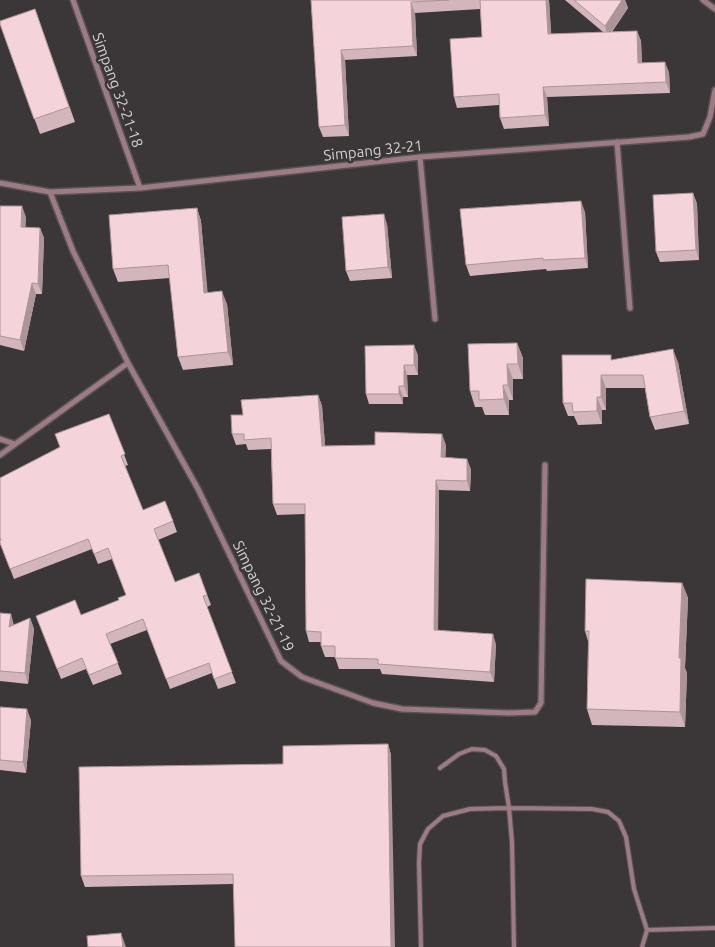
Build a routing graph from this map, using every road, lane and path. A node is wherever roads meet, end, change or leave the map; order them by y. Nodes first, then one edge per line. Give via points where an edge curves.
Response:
1 (73, 0) edge
2 (703, 0) edge
3 (715, 9) edge
4 (715, 90) edge
5 (617, 142) junction
6 (420, 158) junction
7 (0, 183) edge
8 (140, 188) junction
9 (50, 192) junction
10 (630, 308) dead end
11 (435, 320) dead end
12 (128, 363) junction
13 (0, 439) edge
14 (14, 444) junction
15 (0, 454) edge
16 (545, 465) dead end
17 (440, 768) dead end
18 (509, 808) junction
19 (715, 928) edge
20 (647, 930) junction
21 (421, 947) edge
22 (514, 947) edge
23 (642, 947) edge

1 - 8 street, Simpang 32-21-18
2 - 3 street
4 - 5 street, Simpang 32-21 via 703,134
5 - 6 street, Simpang 32-21
5 - 10 street
6 - 8 street, Simpang 32-21
6 - 11 street
7 - 9 street, Simpang 32-21
8 - 9 street, Simpang 32-21
9 - 12 street, Simpang 32-21-19 via 74,251
12 - 14 street
12 - 16 street, Simpang 32-21-19 via 198,489 281,661 302,677 373,703 402,709 535,712 541,703
13 - 14 street
14 - 15 street
17 - 18 lane via 472,749 485,750 496,756 504,769
18 - 20 lane via 592,809 608,812 619,821 626,837 634,889
18 - 21 lane via 470,809 443,816 428,829 420,844
18 - 22 lane
19 - 20 lane
20 - 23 lane

